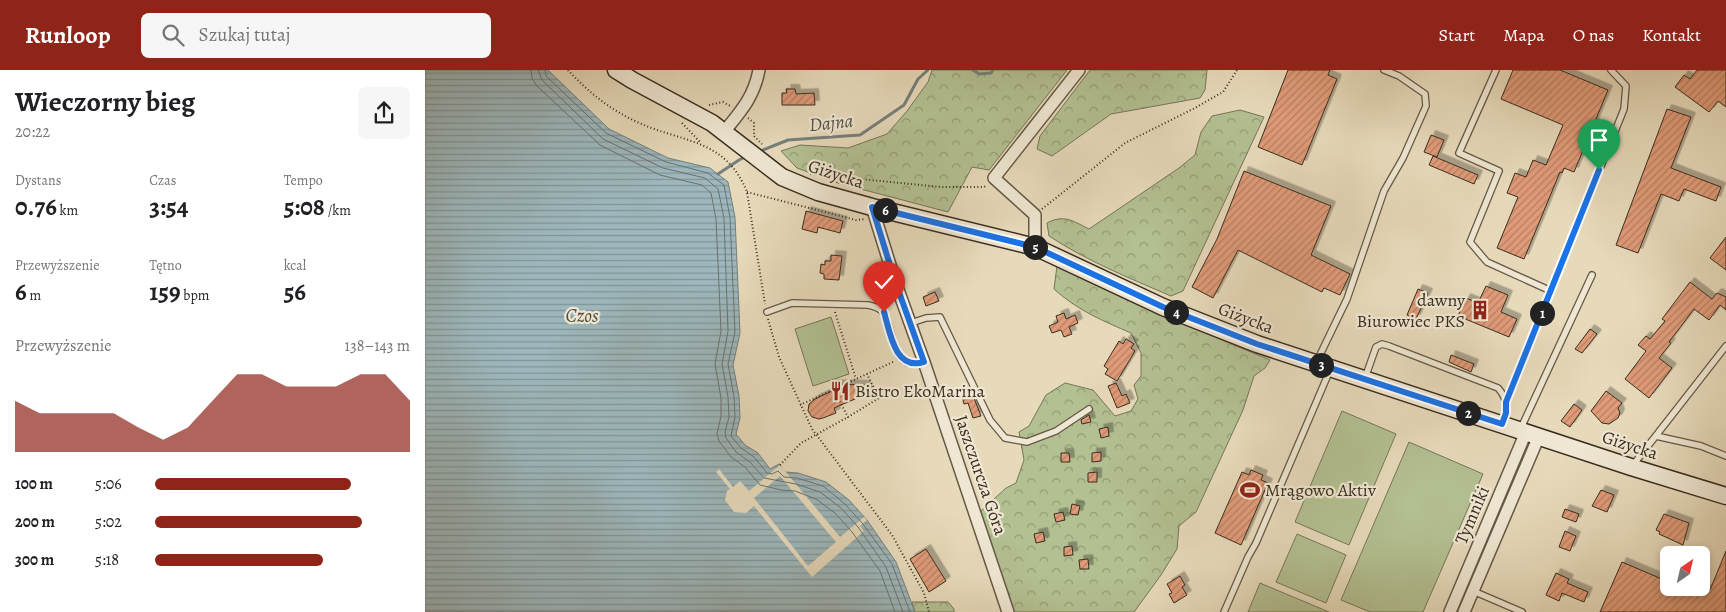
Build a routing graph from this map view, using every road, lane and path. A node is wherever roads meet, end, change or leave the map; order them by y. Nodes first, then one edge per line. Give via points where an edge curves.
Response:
1 (568, 70) edge
2 (616, 70) edge
3 (759, 70) edge
4 (1079, 70) edge
5 (1237, 70) edge
6 (1385, 70) edge
7 (1496, 70) edge
8 (1611, 70) edge
9 (701, 102) dead end
10 (673, 103) junction
11 (740, 112) junction
12 (724, 132) junction
13 (702, 145) junction
14 (763, 154) junction
15 (804, 173) dead end
16 (994, 178) junction
17 (870, 213) junction
18 (1035, 215) junction
19 (1035, 247) junction
20 (1592, 275) dead end
21 (1551, 291) junction
22 (833, 304) junction
23 (767, 312) dead end
24 (911, 323) junction
25 (1726, 346) edge
26 (901, 358) junction
27 (924, 362) junction
28 (1323, 366) junction
29 (867, 374) junction
30 (856, 379) junction
31 (1365, 379) junction
32 (833, 389) junction
33 (1506, 402) junction
34 (800, 405) dead end
35 (1089, 409) dead end
36 (848, 417) junction
37 (1502, 424) junction
38 (1528, 433) junction
39 (816, 434) junction
40 (1656, 436) junction
41 (1726, 456) edge
42 (780, 465) dead end
43 (1631, 467) junction
44 (1726, 496) edge
45 (1473, 591) junction
46 (929, 612) edge
47 (1007, 612) edge
48 (1224, 612) edge
49 (1450, 612) edge
50 (1464, 612) edge
51 (1522, 612) edge

1 - 13 path via 595,96 635,122
2 - 10 street
3 - 11 street via 756,86
4 - 16 street
5 - 18 path via 1223,92 1125,143
6 - 28 lane via 1425,94 1426,106 1384,191
7 - 21 lane via 1459,153 1499,171 1470,242 1487,262
8 - 21 lane via 1626,86 1624,109
9 - 11 path via 710,106 723,102
10 - 12 street via 712,122
10 - 13 path via 671,110
11 - 12 street
11 - 14 path via 754,123 754,136
12 - 14 street, Giżycka via 743,146
13 - 17 path via 722,155 743,181 747,192 856,220
14 - 17 street, Giżycka via 783,176
15 - 16 path via 941,187 984,187
16 - 18 street
17 - 19 street, Giżycka
17 - 24 street, Jaszczurcza Góra
18 - 19 street
19 - 28 street, Giżycka via 1163,307
20 - 38 lane
21 - 33 lane
22 - 23 lane via 792,303
22 - 26 lane via 878,307 884,312
22 - 30 path
24 - 27 street, Jaszczurcza Góra
24 - 35 lane via 940,318 990,420 1005,438 1027,442 1056,431
25 - 40 lane
26 - 27 lane via 917,364
26 - 29 path
27 - 47 street, Jaszczurcza Góra
28 - 31 street, Giżycka
28 - 48 lane via 1256,543
29 - 30 path
29 - 36 path via 879,398
30 - 32 path
31 - 33 lane via 1376,347 1382,344 1498,388
31 - 37 street, Giżycka
32 - 34 path
32 - 36 path
33 - 37 lane
36 - 39 path
37 - 38 street, Giżycka
38 - 43 street, Giżycka
38 - 45 street, Tymniki
38 - 49 street, Tymniki
39 - 42 path via 801,443
39 - 46 path via 892,535 924,593
40 - 41 lane via 1701,446
40 - 43 lane
43 - 44 street, Giżycka
45 - 50 street, Tymniki
45 - 51 lane

